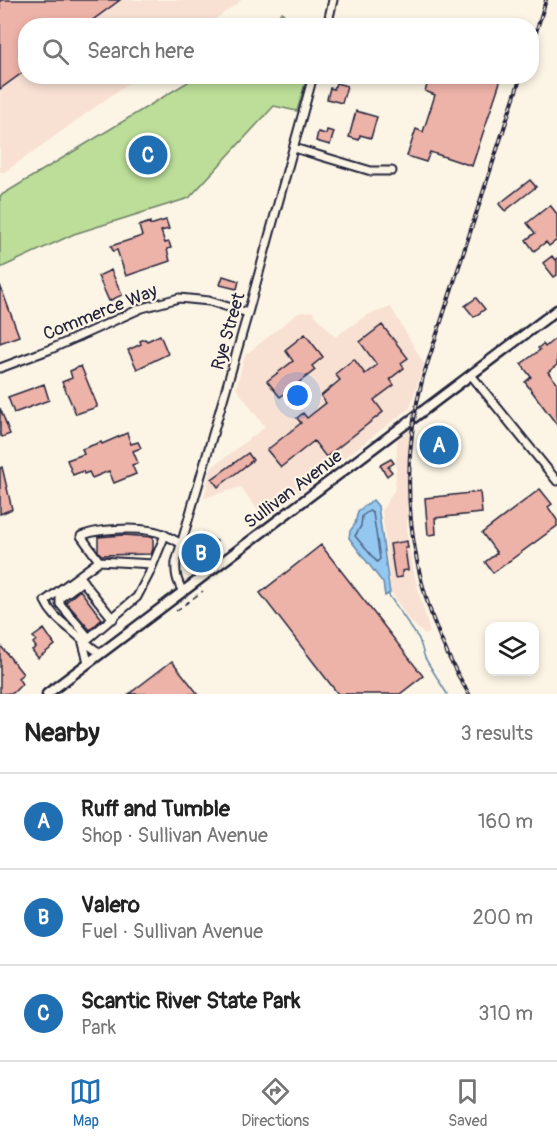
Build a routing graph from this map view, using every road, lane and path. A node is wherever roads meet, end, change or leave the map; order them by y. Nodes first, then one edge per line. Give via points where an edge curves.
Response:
1 (333, 0) edge
2 (329, 18) edge
3 (311, 84) edge
4 (294, 148) junction
5 (392, 171) dead end
6 (557, 310) edge
7 (249, 313) junction
8 (0, 368) edge
9 (471, 375) junction
10 (557, 482) edge
11 (165, 535) junction
12 (183, 544) junction
13 (99, 561) junction
14 (153, 564) junction
15 (81, 578) junction
16 (202, 591) dead end
17 (183, 592) junction
18 (176, 611) dead end
19 (113, 619) junction
20 (86, 640) junction
21 (100, 653) junction
22 (88, 662) junction
23 (47, 694) edge

1 - 2 street
3 - 4 street, Rye Street
4 - 5 street via 371,171
4 - 7 street, Rye Street
6 - 9 main road, Sullivan Avenue
7 - 8 street, Commerce Way via 209,301 179,298 142,308
7 - 12 street, Rye Street
9 - 10 street
9 - 17 main road, Sullivan Avenue
11 - 12 street
11 - 13 street via 158,531 91,531 81,536
11 - 14 street
12 - 17 street, Rye Street via 175,572
13 - 14 street
13 - 15 street
14 - 19 street via 137,597
15 - 19 street
15 - 20 street via 60,598 60,604
15 - 20 street via 45,601 50,613
16 - 18 path
17 - 21 main road, Sullivan Avenue
19 - 20 street
20 - 21 street
20 - 22 street
21 - 22 main road, Sullivan Avenue
22 - 23 main road, Sullivan Avenue

